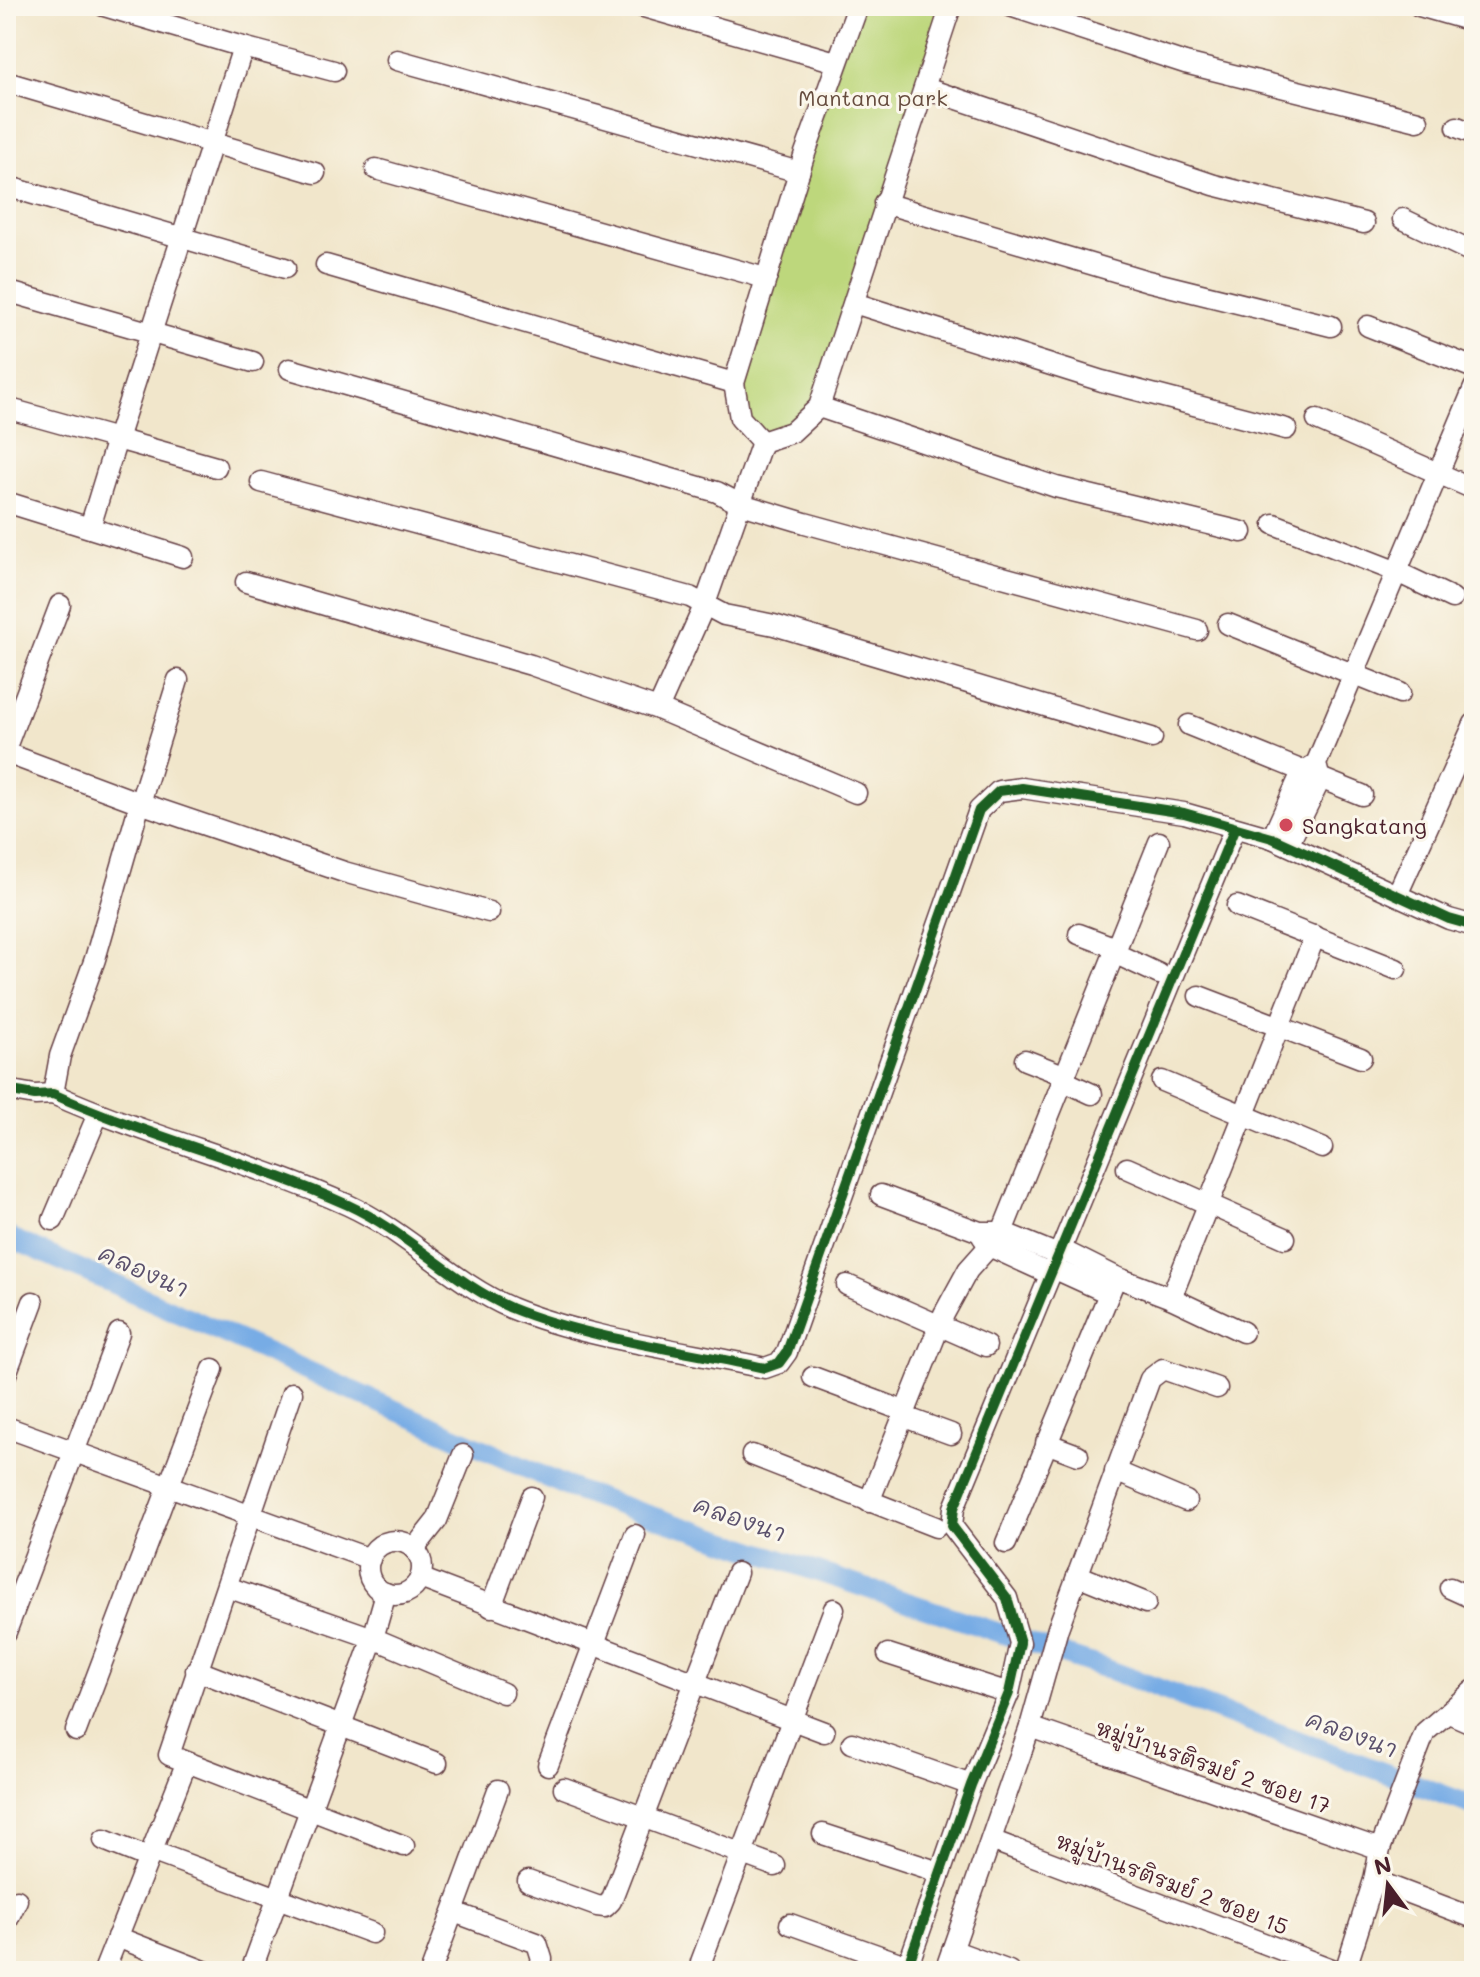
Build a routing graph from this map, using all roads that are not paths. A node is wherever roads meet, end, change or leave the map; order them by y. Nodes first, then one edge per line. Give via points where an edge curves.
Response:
1 (104, 6) edge
2 (640, 6) edge
3 (858, 6) edge
4 (951, 6) edge
5 (1010, 6) edge
6 (1419, 6) edge
7 (1468, 20) dead end
8 (243, 47) junction
9 (397, 60) dead end
10 (836, 62) junction
11 (334, 71) dead end
12 (6, 82) edge
13 (925, 88) junction
14 (1418, 121) dead end
15 (212, 143) junction
16 (376, 169) dead end
17 (799, 172) junction
18 (315, 173) dead end
19 (6, 186) edge
20 (884, 203) junction
21 (1403, 219) dead end
22 (1364, 223) dead end
23 (181, 237) junction
24 (1474, 253) edge
25 (326, 265) dead end
26 (285, 268) dead end
27 (765, 278) junction
28 (6, 291) edge
29 (854, 303) junction
30 (1331, 326) dead end
31 (1368, 326) dead end
32 (151, 332) junction
33 (253, 362) dead end
34 (1474, 368) edge
35 (290, 369) dead end
36 (734, 383) junction
37 (1474, 388) edge
38 (819, 407) junction
39 (6, 408) edge
40 (1317, 420) dead end
41 (1286, 429) dead end
42 (117, 439) junction
43 (762, 442) junction
44 (216, 467) dead end
45 (1437, 473) junction
46 (261, 482) dead end
47 (1474, 489) edge
48 (6, 502) edge
49 (738, 503) junction
50 (1274, 524) dead end
51 (90, 527) junction
52 (1242, 532) dead end
53 (183, 557) dead end
54 (1395, 571) junction
55 (246, 582) dead end
56 (1452, 598) dead end
57 (705, 604) junction
58 (60, 605) dead end
59 (1228, 624) dead end
60 (1197, 630) dead end
61 (1353, 674) junction
62 (178, 680) dead end
63 (1400, 693) dead end
64 (658, 709) junction
65 (1474, 724) edge
66 (1189, 725) dead end
67 (1152, 738) dead end
68 (6, 747) edge
69 (6, 753) edge
70 (1313, 772) junction
71 (856, 793) dead end
72 (1362, 795) dead end
73 (140, 803) junction
74 (1234, 830) junction
75 (1280, 841) junction
76 (1159, 842) dead end
77 (1397, 895) junction
78 (1237, 906) dead end
79 (489, 912) dead end
80 (1474, 926) edge
81 (1079, 934) dead end
82 (1315, 936) junction
83 (1115, 950) junction
84 (1396, 969) dead end
85 (1159, 974) dead end
86 (1199, 996) dead end
87 (1279, 1024) junction
88 (1361, 1058) dead end
89 (1025, 1060) dead end
90 (1065, 1078) junction
91 (1162, 1081) dead end
92 (7, 1092) edge
93 (53, 1094) junction
94 (1092, 1094) dead end
95 (98, 1114) junction
96 (1241, 1115) junction
97 (1322, 1148) dead end
98 (1127, 1168) dead end
99 (881, 1195) dead end
100 (1205, 1204) junction
101 (53, 1220) dead end
102 (990, 1237) junction
103 (1285, 1238) dead end
104 (1055, 1261) junction
105 (847, 1285) dead end
106 (1112, 1285) junction
107 (1171, 1298) junction
108 (33, 1302) dead end
109 (939, 1325) junction
110 (1243, 1332) dead end
111 (119, 1333) dead end
112 (986, 1346) dead end
113 (213, 1369) dead end
114 (6, 1374) edge
115 (813, 1377) dead end
116 (1217, 1388) dead end
117 (292, 1393) dead end
118 (903, 1414) junction
119 (6, 1427) edge
120 (951, 1434) dead end
121 (1046, 1443) junction
122 (74, 1452) junction
123 (463, 1455) dead end
124 (752, 1455) dead end
125 (1078, 1455) dead end
126 (1115, 1471) junction
127 (168, 1487) junction
128 (532, 1497) dead end
129 (1186, 1501) dead end
130 (869, 1502) junction
131 (250, 1516) junction
132 (936, 1527) dead end
133 (635, 1535) dead end
134 (1006, 1543) dead end
135 (414, 1549) junction
136 (370, 1559) junction
137 (737, 1573) dead end
138 (1077, 1575) junction
139 (420, 1578) junction
140 (227, 1587) junction
141 (1450, 1588) dead end
142 (386, 1593) junction
143 (1474, 1599) edge
144 (1146, 1603) dead end
145 (491, 1607) junction
146 (834, 1609) dead end
147 (6, 1632) edge
148 (373, 1638) junction
149 (593, 1645) junction
150 (888, 1654) dead end
151 (196, 1670) junction
152 (696, 1683) junction
153 (1474, 1690) edge
154 (503, 1693) dead end
155 (1009, 1693) junction
156 (1449, 1713) junction
157 (793, 1719) junction
158 (340, 1722) junction
159 (1474, 1724) edge
160 (1030, 1727) junction
161 (76, 1731) dead end
162 (824, 1732) dead end
163 (852, 1743) dead end
164 (437, 1763) dead end
165 (186, 1764) junction
166 (548, 1765) dead end
167 (971, 1785) junction
168 (564, 1788) dead end
169 (498, 1790) dead end
170 (308, 1811) junction
171 (645, 1818) junction
172 (823, 1834) dead end
173 (104, 1840) dead end
174 (991, 1840) junction
175 (1384, 1841) junction
176 (404, 1846) dead end
177 (742, 1854) junction
178 (150, 1855) junction
179 (775, 1866) dead end
180 (939, 1872) junction
181 (1374, 1880) junction
182 (528, 1881) dead end
183 (276, 1899) junction
184 (17, 1900) dead end
185 (454, 1912) junction
186 (1474, 1918) edge
187 (6, 1923) edge
188 (790, 1924) dead end
189 (372, 1933) dead end
190 (117, 1937) junction
191 (952, 1950) junction
192 (701, 1962) dead end
193 (907, 1968) edge
194 (104, 1971) edge
195 (204, 1971) edge
196 (251, 1971) edge
197 (431, 1971) edge
198 (538, 1971) edge
199 (945, 1971) edge
200 (1009, 1971) edge
201 (1337, 1971) edge
202 (1345, 1971) edge

1 - 8 street
2 - 10 street
3 - 10 street
4 - 13 street
5 - 14 street via 1185,63
6 - 7 street
8 - 11 street
8 - 15 street
9 - 17 street
10 - 17 street
12 - 15 street
13 - 20 street
13 - 22 street via 1214,185
15 - 18 street
15 - 23 street
16 - 27 street
17 - 27 street
19 - 23 street
20 - 29 street
20 - 30 street via 1148,281
21 - 24 street
23 - 26 street
23 - 32 street
25 - 36 street
27 - 36 street
28 - 32 street
29 - 38 street
29 - 41 street via 1102,381
31 - 34 street
32 - 33 street
32 - 42 street
35 - 49 street via 717,492
36 - 43 street via 740,418
37 - 45 street
38 - 43 street via 792,432
38 - 52 street via 1056,487
39 - 42 street
40 - 45 street
42 - 44 street
42 - 51 street
43 - 49 street
45 - 47 street
45 - 54 street
46 - 57 street
48 - 51 street
49 - 57 street
49 - 60 street
50 - 54 street
51 - 53 street
54 - 56 street
54 - 61 street
55 - 64 street via 531,665
57 - 64 street
57 - 67 street via 724,615 774,625
58 - 68 street
59 - 61 street
61 - 63 street
61 - 70 street
62 - 73 street
64 - 71 street
65 - 77 street
66 - 70 street
69 - 73 street
70 - 72 street
70 - 75 street
73 - 79 street via 344,872
73 - 93 street via 95,959 60,1056
74 - 75 street
74 - 95 street via 1155,807 1022,788 999,791 979,810 787,1352 779,1363 765,1368 558,1324 510,1307 395,1230 347,1205
74 - 104 street
75 - 77 street
76 - 83 street
77 - 80 street
78 - 82 street
81 - 83 street
82 - 84 street
82 - 87 street
83 - 85 street
83 - 90 street
86 - 87 street
87 - 88 street
87 - 96 street
89 - 90 street
90 - 94 street
90 - 102 street
91 - 96 street
92 - 93 street
93 - 95 street
95 - 101 street
96 - 97 street
96 - 100 street
98 - 100 street
99 - 102 street
100 - 103 street
100 - 107 street
102 - 104 street
102 - 109 street
104 - 106 street
104 - 155 street via 954,1508 956,1534 997,1581 1014,1614 1020,1643
105 - 109 street
106 - 107 street
106 - 121 street
107 - 110 street
108 - 114 street
109 - 112 street
109 - 118 street
111 - 122 street
113 - 127 street
115 - 118 street
116 - 126 street via 1163,1369 1156,1372
117 - 131 street
118 - 120 street
118 - 130 street
119 - 122 street
121 - 125 street
121 - 134 street
122 - 127 street
122 - 147 street
123 - 135 street via 437,1520
124 - 130 street
126 - 129 street
126 - 138 street
127 - 131 street
127 - 161 street
128 - 145 street
130 - 132 street
131 - 136 street
131 - 140 street
133 - 149 street
135 - 136 street via 394,1541 375,1550
135 - 139 street via 422,1567
136 - 142 street via 371,1579
137 - 152 street
138 - 144 street
138 - 160 street
139 - 142 street via 406,1593
139 - 145 street
140 - 148 street
140 - 151 street
141 - 143 street
142 - 148 street
145 - 149 street
146 - 157 street
148 - 154 street
148 - 158 street
149 - 152 street
149 - 166 street
150 - 155 street
151 - 158 street
151 - 165 street via 169,1750 172,1758
152 - 157 street
152 - 171 street
153 - 156 street
155 - 167 street
156 - 159 street
156 - 175 street via 1425,1732
157 - 162 street
157 - 177 street
158 - 164 street
158 - 170 street
160 - 174 street
160 - 175 street, หมู่บ้านรติรมย์ 2 ซอย 17
163 - 167 street
165 - 170 street
165 - 178 street
167 - 180 street
168 - 171 street
169 - 185 street
170 - 176 street
170 - 183 street
171 - 177 street
171 - 182 street via 605,1907
172 - 180 street
173 - 178 street
174 - 191 street
174 - 201 street, หมู่บ้านรติรมย์ 2 ซอย 15
175 - 181 street
177 - 179 street
177 - 192 street
178 - 183 street
178 - 190 street
180 - 193 street
181 - 186 street
181 - 202 street
183 - 189 street
183 - 196 street
184 - 187 street
185 - 197 street
185 - 198 street via 537,1943 542,1959
188 - 193 street
190 - 194 street
190 - 195 street
191 - 199 street
191 - 200 street

